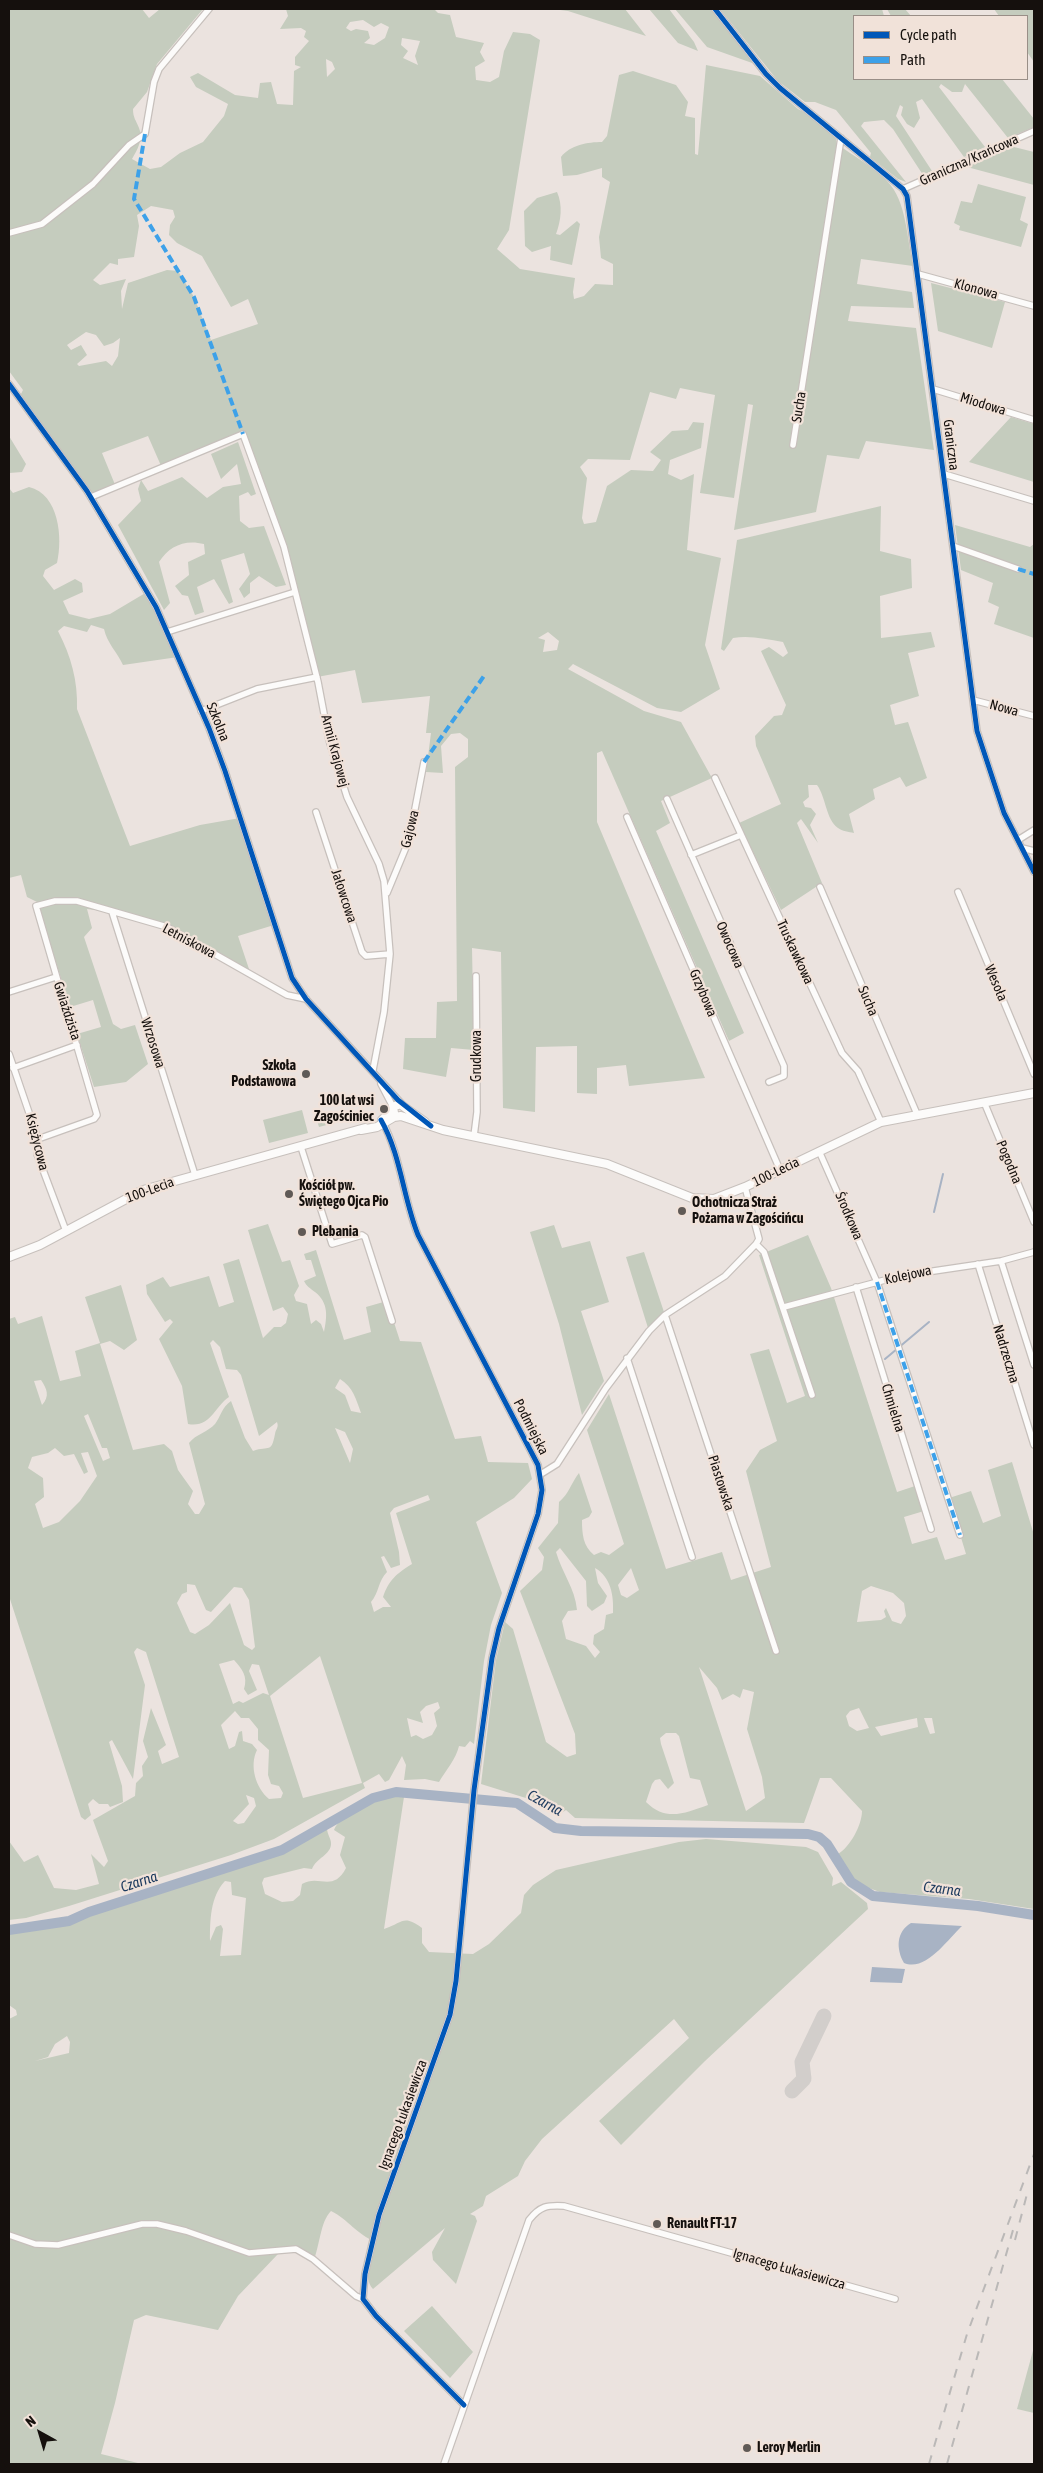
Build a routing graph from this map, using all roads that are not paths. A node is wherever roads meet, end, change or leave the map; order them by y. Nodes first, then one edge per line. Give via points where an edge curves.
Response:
1 (209, 9) edge
2 (715, 9) edge
3 (1034, 132) edge
4 (840, 138) junction
5 (904, 189) junction
6 (9, 233) edge
7 (918, 274) junction
8 (1034, 306) edge
9 (9, 384) edge
10 (932, 389) junction
11 (1034, 420) edge
12 (793, 445) dead end
13 (944, 474) junction
14 (91, 497) junction
15 (1034, 501) edge
16 (953, 546) junction
17 (1018, 569) dead end
18 (295, 592) junction
19 (167, 632) junction
20 (317, 676) junction
21 (973, 700) junction
22 (201, 711) junction
23 (1034, 716) edge
24 (424, 762) dead end
25 (715, 778) dead end
26 (667, 799) dead end
27 (316, 812) dead end
28 (627, 817) dead end
29 (1034, 830) edge
30 (741, 835) junction
31 (1018, 840) junction
32 (1022, 848) junction
33 (1034, 851) edge
34 (691, 856) junction
35 (1034, 872) edge
36 (820, 887) dead end
37 (958, 892) dead end
38 (387, 893) junction
39 (36, 906) joint
40 (112, 912) junction
41 (390, 954) junction
42 (476, 976) dead end
43 (56, 977) junction
44 (9, 992) edge
45 (306, 998) junction
46 (77, 1044) junction
47 (9, 1054) edge
48 (14, 1068) junction
49 (373, 1070) junction
50 (1034, 1074) edge
51 (378, 1078) junction
52 (769, 1082) dead end
53 (1034, 1092) edge
54 (984, 1102) junction
55 (404, 1106) junction
56 (396, 1112) junction
57 (917, 1114) junction
58 (382, 1122) junction
59 (881, 1122) junction
60 (431, 1126) junction
61 (474, 1136) junction
62 (38, 1139) junction
63 (301, 1147) junction
64 (819, 1151) junction
65 (780, 1170) junction
66 (195, 1175) junction
67 (746, 1187) junction
68 (1034, 1222) edge
69 (66, 1231) junction
70 (756, 1244) junction
71 (1034, 1252) edge
72 (9, 1257) edge
73 (1001, 1260) junction
74 (978, 1264) junction
75 (877, 1282) junction
76 (856, 1287) junction
77 (784, 1307) junction
78 (665, 1315) junction
79 (392, 1321) dead end
80 (627, 1358) junction
81 (1034, 1365) edge
82 (812, 1395) dead end
83 (1034, 1445) edge
84 (541, 1474) junction
85 (931, 1529) dead end
86 (960, 1535) dead end
87 (692, 1557) dead end
88 (776, 1651) dead end
89 (474, 1792) joint
90 (9, 2235) edge
91 (363, 2299) junction
92 (895, 2300) dead end
93 (464, 2405) junction
94 (444, 2464) edge

1 - 6 street via 159,69 145,134 129,145 93,184 42,224
2 - 4 street via 766,74
3 - 5 street, Graniczna/Krańcowa
4 - 5 street
4 - 12 street, Sucha
5 - 7 street, Graniczna
7 - 8 street, Klonowa
7 - 10 street, Graniczna
9 - 14 street, Szkolna
10 - 11 street, Miodowa
10 - 13 street, Graniczna
13 - 15 street
13 - 16 street, Graniczna
14 - 18 street, Armii Krajowej via 243,434 284,547
14 - 19 street, Szkolna via 156,606
16 - 17 street
16 - 21 street, Graniczna
18 - 19 street
18 - 20 street, Armii Krajowej
19 - 22 street, Szkolna
20 - 22 street via 257,689
20 - 38 street, Armii Krajowej via 329,740 347,797 380,864
21 - 23 street, Nowa
21 - 31 street, Graniczna via 980,744 995,791
22 - 45 street, Szkolna via 226,771 286,964
24 - 38 street, Gajowa via 409,840
25 - 30 street, Truskawkowa
26 - 34 street, Owocowa
27 - 41 street, Jałowcowa via 362,952 366,956
28 - 65 street, Grzybowa
29 - 31 street
30 - 34 street
30 - 59 street, Truskawkowa via 842,1053 858,1071
31 - 32 street, Graniczna
32 - 33 street
32 - 35 street, Graniczna
34 - 52 street, Owocowa via 784,1066 784,1076
36 - 57 street, Sucha
37 - 50 street, Wesoła
38 - 41 street, Armii Krajowej
39 - 40 street, Letniskowa via 55,901 77,902
39 - 43 street, Gwiaździsta
40 - 45 street, Letniskowa via 167,927 287,995
40 - 66 street, Wrzosowa
41 - 49 street, Armii Krajowej
42 - 61 street, Grudkowa via 477,1112
43 - 44 street
43 - 46 street, Gwiaździsta
45 - 49 street, Szkolna
46 - 48 street
46 - 62 street, Gwiaździsta via 97,1115 94,1119
47 - 48 street, Księżycowa
48 - 62 street, Księżycowa
49 - 51 street, Szkolna
51 - 55 street, Szkolna
51 - 56 street, Szkolna
53 - 54 street, 100-Lecia
54 - 57 street, 100-Lecia
54 - 68 street, Pogodna
55 - 56 street via 405,1112
55 - 56 street via 396,1104
55 - 60 street, 100-Lecia
56 - 58 street, 100-Lecia
56 - 60 street, 100-Lecia
57 - 59 street, 100-Lecia
58 - 63 street, 100-Lecia
58 - 84 street, Podmiejska via 392,1142 420,1240 519,1426
59 - 64 street, 100-Lecia
60 - 61 street, 100-Lecia
61 - 67 street, 100-Lecia via 607,1164 692,1198 714,1199
62 - 69 street, Księżycowa via 36,1154
63 - 66 street, 100-Lecia
63 - 79 street via 332,1244 362,1234 365,1236
64 - 65 street, 100-Lecia
64 - 75 street, Środkowa
65 - 67 street, 100-Lecia
66 - 69 street, 100-Lecia via 130,1196
67 - 70 street via 760,1239
69 - 72 street, 100-Lecia
70 - 77 street via 764,1252
70 - 78 street via 725,1276
71 - 73 street, Kolejowa
73 - 74 street, Kolejowa
73 - 81 street
74 - 75 street, Kolejowa
74 - 83 street, Nadrzeczna
75 - 76 street, Kolejowa
75 - 86 street, Środkowa
76 - 77 street, Kolejowa
76 - 85 street, Chmielna
77 - 82 street
78 - 80 street
78 - 88 street, Piastowska
80 - 84 street via 557,1464
80 - 87 street
84 - 89 street, Podmiejska via 538,1514 492,1658
89 - 91 street, Ignacego Łukasiewicza via 450,2015 379,2215 365,2274
90 - 91 street via 35,2244 58,2245 142,2224 157,2224 186,2230 249,2253 296,2249 313,2258
91 - 93 street
92 - 93 street, Ignacego Łukasiewicza via 564,2206 546,2205 529,2220
93 - 94 street, Ignacego Łukasiewicza

